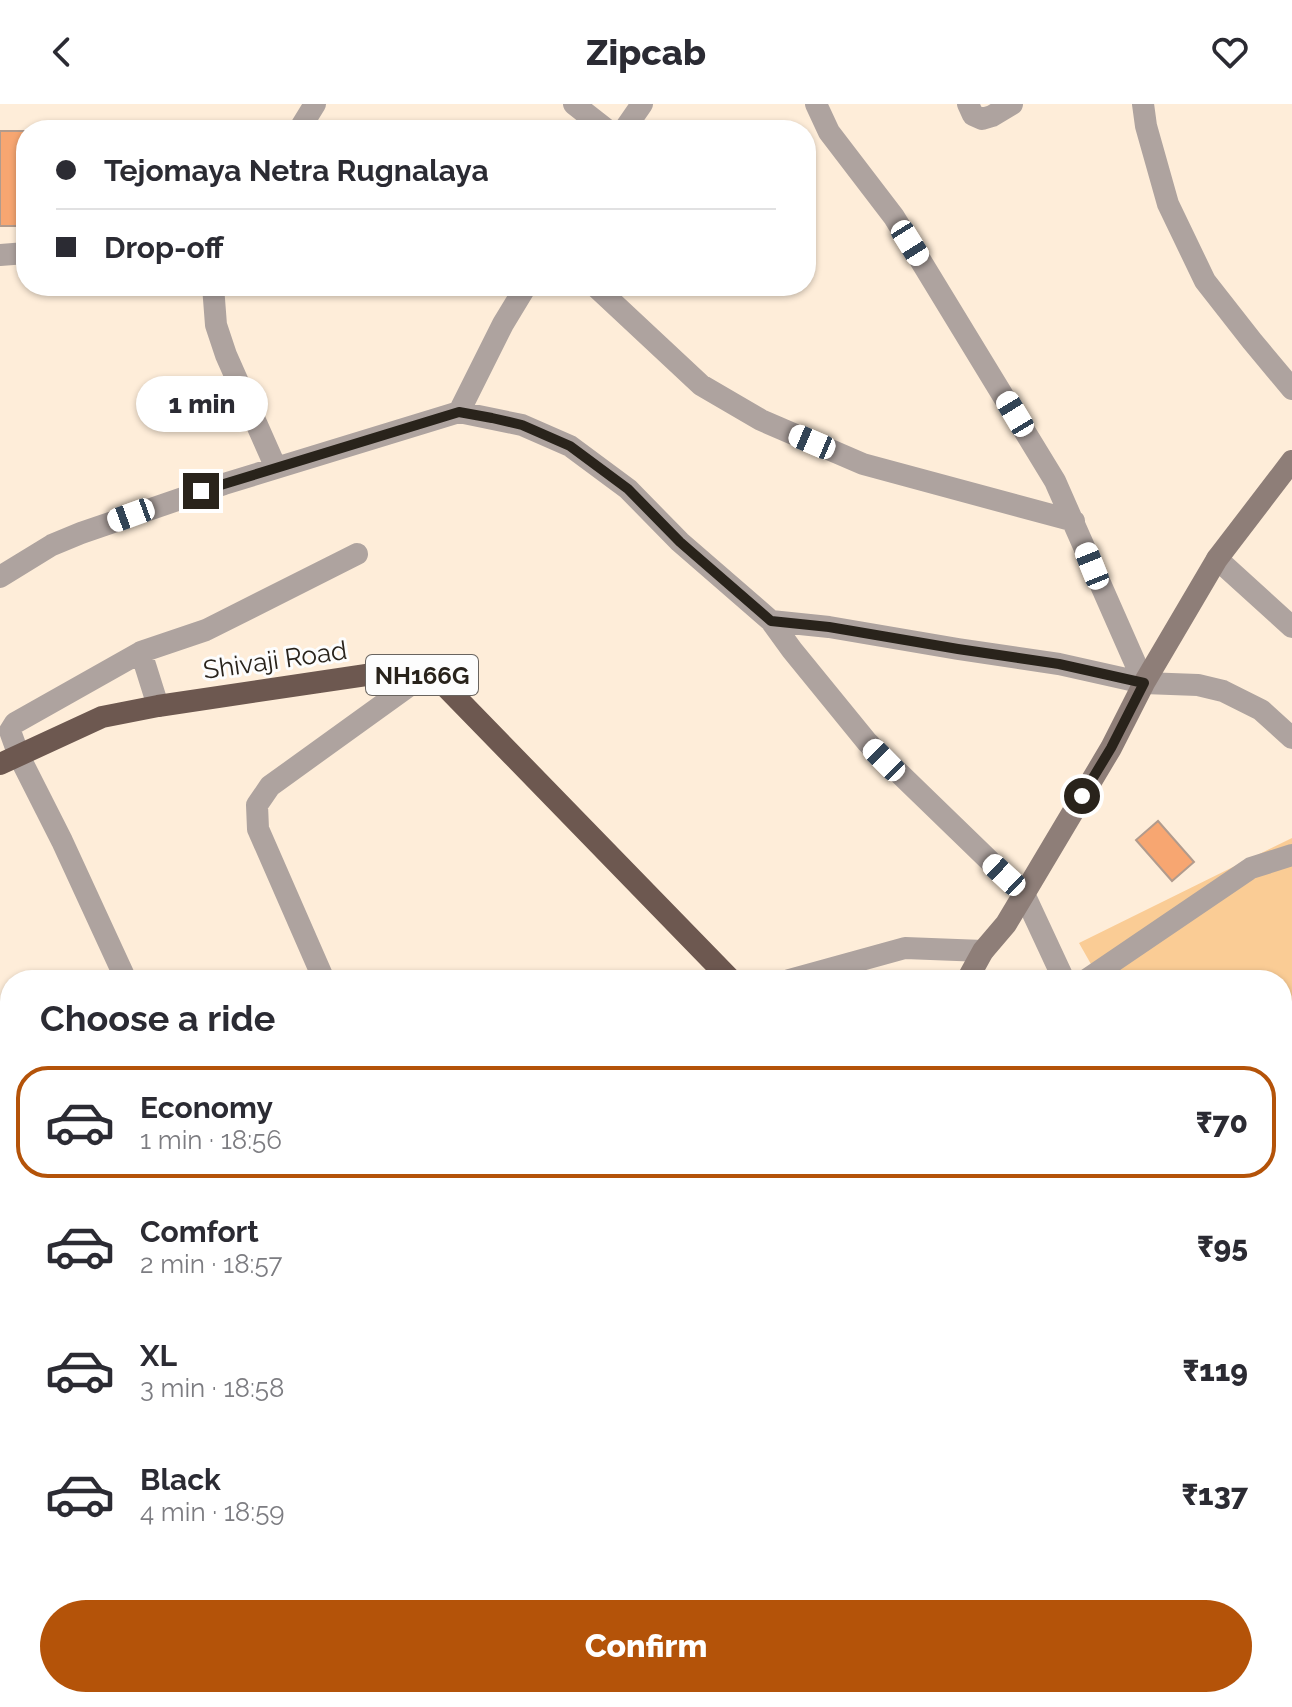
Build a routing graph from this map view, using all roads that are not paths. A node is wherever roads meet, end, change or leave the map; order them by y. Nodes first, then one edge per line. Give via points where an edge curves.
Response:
1 (574, 104) edge
2 (816, 104) edge
3 (968, 104) edge
4 (1012, 104) edge
5 (1143, 104) edge
6 (594, 120) edge
7 (214, 296) edge
8 (520, 296) edge
9 (606, 296) edge
10 (1292, 389) edge
11 (459, 412) junction
12 (1292, 461) edge
13 (276, 468) junction
14 (1074, 521) junction
15 (357, 554) dead end
16 (1217, 559) junction
17 (0, 577) edge
18 (771, 621) junction
19 (1292, 627) edge
20 (141, 652) junction
21 (424, 675) junction
22 (1144, 683) junction
23 (158, 706) junction
24 (1292, 738) edge
25 (9, 760) edge
26 (1292, 855) edge
27 (1024, 894) junction
28 (983, 951) junction
29 (121, 970) edge
30 (320, 970) edge
31 (721, 970) edge
32 (825, 970) edge
33 (973, 970) edge
34 (1059, 970) edge
35 (1101, 970) edge

1 - 6 street
2 - 14 street via 829,132 894,217 989,370
3 - 4 street via 982,119
5 - 10 street via 1168,204 1205,281
7 - 13 street via 226,355
8 - 11 street
9 - 14 street via 701,385 761,420 863,464
11 - 13 street
11 - 18 street via 522,425 570,446 628,489
12 - 16 main road
13 - 17 street via 81,533
14 - 22 street
15 - 20 street via 206,630
16 - 19 street
16 - 22 main road
18 - 22 street via 1059,664
18 - 27 street via 867,742
20 - 23 street
20 - 25 street via 15,723
21 - 23 highway, Shivaji Road / NH166G via 373,674
21 - 30 street via 270,786 257,805 258,829
21 - 31 highway, NH166G via 444,685
22 - 24 street via 1223,691 1261,710
22 - 27 main road
23 - 25 highway, Shivaji Road / NH166G via 102,717
25 - 29 street via 62,841
26 - 35 street via 1251,868
27 - 28 main road
27 - 34 street
28 - 32 street via 905,948
28 - 33 main road

